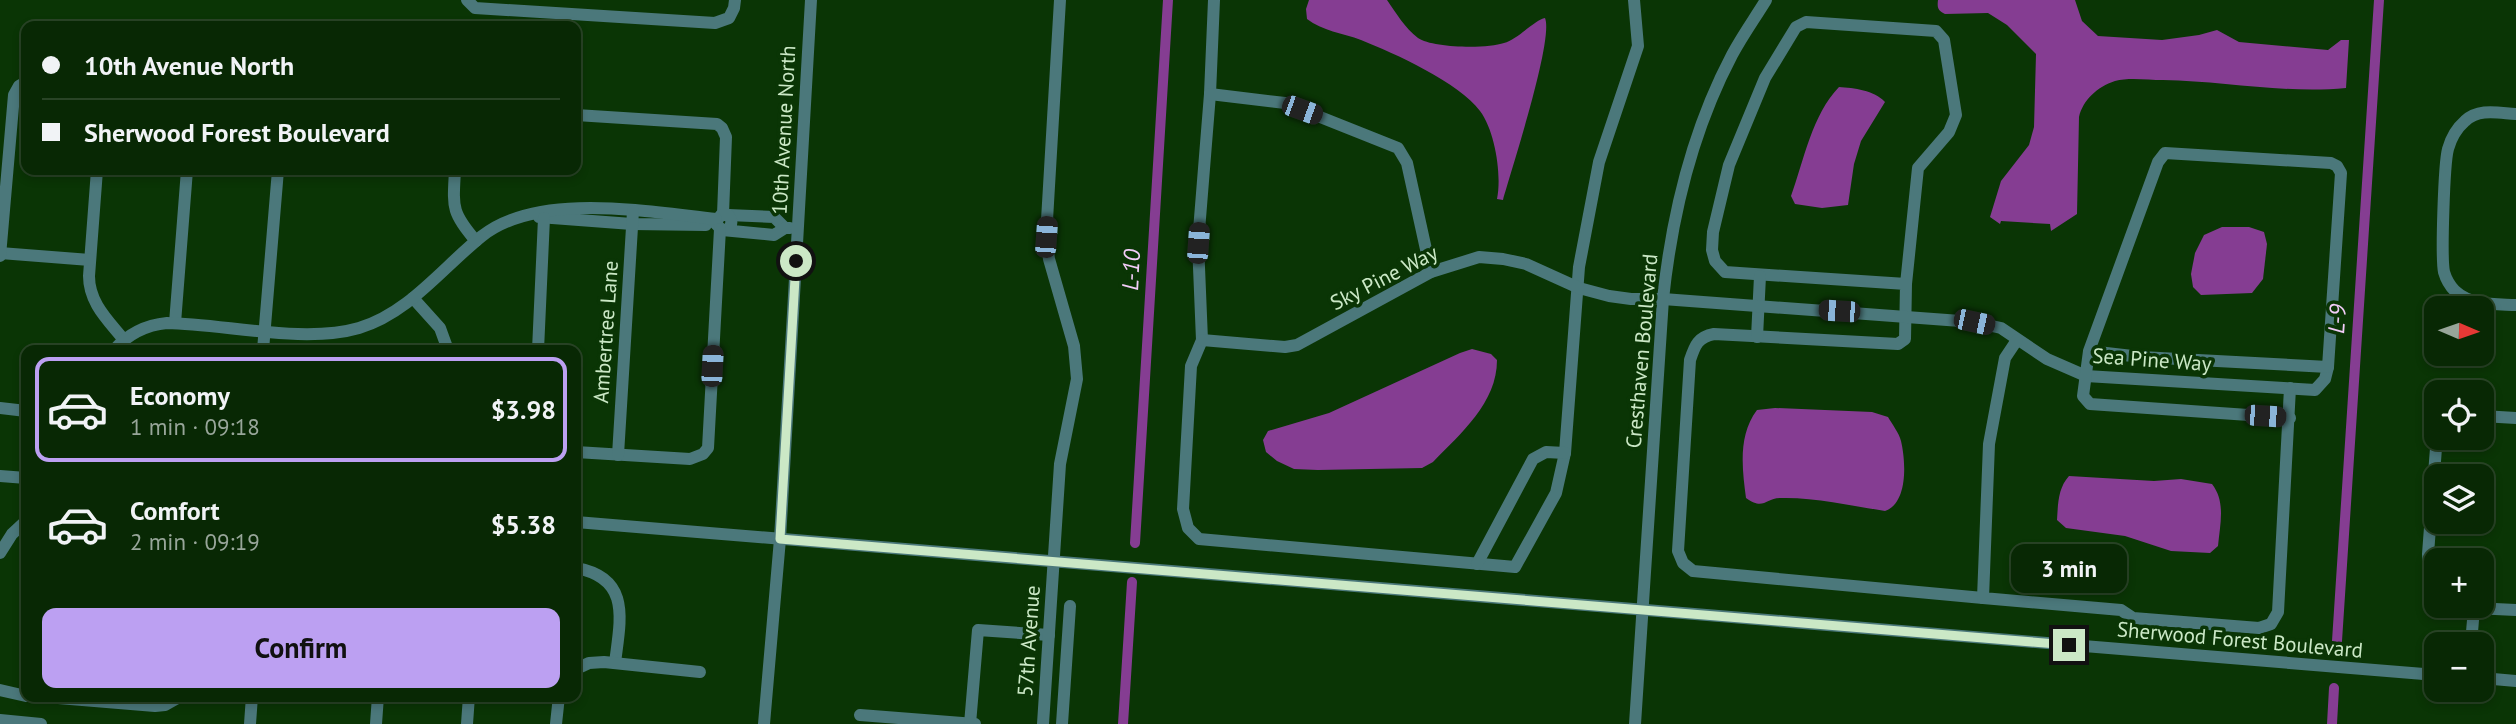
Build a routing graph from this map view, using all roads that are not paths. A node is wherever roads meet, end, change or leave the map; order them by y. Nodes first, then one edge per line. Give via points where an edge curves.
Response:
1 (467, 0) edge
2 (735, 0) edge
3 (811, 0) edge
4 (1059, 0) edge
5 (1214, 0) edge
6 (1633, 0) edge
7 (1766, 0) edge
8 (21, 85) edge
9 (1210, 94) junction
10 (2516, 114) edge
11 (581, 115) edge
12 (97, 175) edge
13 (187, 175) edge
14 (278, 175) edge
15 (455, 175) edge
16 (538, 217) junction
17 (633, 218) junction
18 (722, 222) junction
19 (792, 228) junction
20 (476, 241) junction
21 (0, 254) edge
22 (90, 260) junction
23 (1431, 272) junction
24 (1760, 276) junction
25 (1906, 284) junction
26 (1579, 288) junction
27 (413, 298) junction
28 (1663, 299) junction
29 (2516, 305) edge
30 (1758, 306) junction
31 (1906, 316) junction
32 (175, 323) junction
33 (265, 330) junction
34 (1757, 337) junction
35 (124, 340) junction
36 (1202, 340) junction
37 (2017, 340) junction
38 (119, 345) edge
39 (264, 345) edge
40 (446, 345) edge
41 (538, 345) edge
42 (2090, 351) junction
43 (2328, 367) junction
44 (2086, 376) junction
45 (2290, 388) junction
46 (0, 408) edge
47 (21, 410) edge
48 (2494, 417) edge
49 (2290, 418) junction
50 (2516, 418) edge
51 (2436, 450) edge
52 (581, 452) edge
53 (1565, 453) junction
54 (618, 454) junction
55 (0, 476) edge
56 (21, 478) edge
57 (581, 522) edge
58 (21, 526) edge
59 (780, 539) junction
60 (2428, 548) edge
61 (0, 553) edge
62 (1054, 561) junction
63 (1477, 564) junction
64 (581, 570) edge
65 (1983, 597) junction
66 (1070, 606) dead end
67 (2494, 609) edge
68 (1643, 610) junction
69 (2516, 610) edge
70 (1049, 635) junction
71 (615, 663) junction
72 (581, 667) edge
73 (700, 672) dead end
74 (2424, 674) edge
75 (2494, 679) edge
76 (2516, 681) edge
77 (0, 690) edge
78 (21, 695) edge
79 (106, 702) edge
80 (170, 702) edge
81 (251, 702) edge
82 (378, 702) edge
83 (469, 702) edge
84 (558, 702) edge
85 (860, 715) dead end
86 (0, 720) edge
87 (40, 724) edge
88 (250, 724) edge
89 (376, 724) edge
90 (467, 724) edge
91 (556, 724) edge
92 (764, 724) edge
93 (973, 724) edge
94 (1042, 724) edge
95 (1062, 724) edge
96 (1635, 724) edge

1 - 2 street via 475,8 715,23 729,18
3 - 19 street, 10th Avenue North
4 - 62 street, 57th Avenue via 1046,237 1074,346 1077,379 1062,447
5 - 9 street
6 - 26 street via 1638,46 1599,162
7 - 28 street, Cresthaven Boulevard via 1732,54 1700,129 1679,198
8 - 21 street via 14,95
9 - 23 street via 1285,103 1398,148 1407,163
9 - 36 street via 1198,243
10 - 29 street via 2475,115 2454,135 2447,155 2443,265 2450,285 2465,298
11 - 18 street via 717,124 726,138
12 - 22 street
13 - 32 street
14 - 33 street
15 - 20 street via 454,209
16 - 17 street
16 - 20 street via 503,223
16 - 41 street
17 - 18 street
17 - 54 street, Ambertree Lane
18 - 19 street via 774,217
18 - 54 street via 708,448 690,459
19 - 59 street, 10th Avenue North
20 - 27 street
21 - 22 street
22 - 35 street via 93,299
23 - 26 street, Sky Pine Way via 1487,257 1534,266
23 - 36 street, Sky Pine Way via 1297,345
24 - 25 street
24 - 25 street via 1725,272 1715,261 1713,232 1729,165 1765,78 1796,27 1806,22 1936,31 1944,40 1956,115 1949,132 1918,168
24 - 30 street
25 - 31 street
26 - 28 street, Sky Pine Way via 1631,299
26 - 53 street
27 - 33 street via 379,320 340,332
27 - 40 street via 440,328
28 - 30 street, Sea Pine Way
28 - 68 street, Cresthaven Boulevard
30 - 31 street, Sea Pine Way
30 - 34 street
31 - 34 street via 1905,339 1898,344
31 - 37 street, Sea Pine Way via 1974,322 2001,328
32 - 33 street
32 - 35 street via 152,325
33 - 39 street
34 - 65 street via 1714,334 1695,343 1690,360 1678,551 1683,563 1693,571
35 - 38 street
36 - 63 street via 1191,366 1183,509 1188,528 1199,539
37 - 44 street, Sea Pine Way
37 - 65 street via 2005,358 1989,444
42 - 43 street
42 - 43 street via 2165,153 2331,163 2341,173
42 - 44 street
43 - 45 street, Sea Pine Way via 2315,390
44 - 45 street, Sea Pine Way
44 - 49 street via 2083,396 2090,404
45 - 49 street
46 - 47 street
48 - 50 street
49 - 65 street via 2278,612 2271,624 2259,628 2133,618 2121,610
51 - 60 street
52 - 54 street
53 - 63 street via 1546,452 1533,459
53 - 63 street via 1556,493 1515,567
55 - 56 street
57 - 59 street, Sherwood Forest Boulevard
58 - 61 street
59 - 62 street, Sherwood Forest Boulevard
59 - 92 street, 10th Avenue North
62 - 68 street, Sherwood Forest Boulevard
62 - 70 street, 57th Avenue
64 - 71 street via 610,583 614,590 620,613
66 - 95 street
67 - 69 street
68 - 74 street, Sherwood Forest Boulevard
68 - 96 street, Cresthaven Boulevard
70 - 93 street via 978,630
70 - 94 street, 57th Avenue
71 - 72 street
71 - 73 street
75 - 76 street
77 - 78 street
79 - 80 street via 155,706
81 - 88 street
82 - 89 street
83 - 90 street
84 - 91 street
85 - 93 street
86 - 87 street

